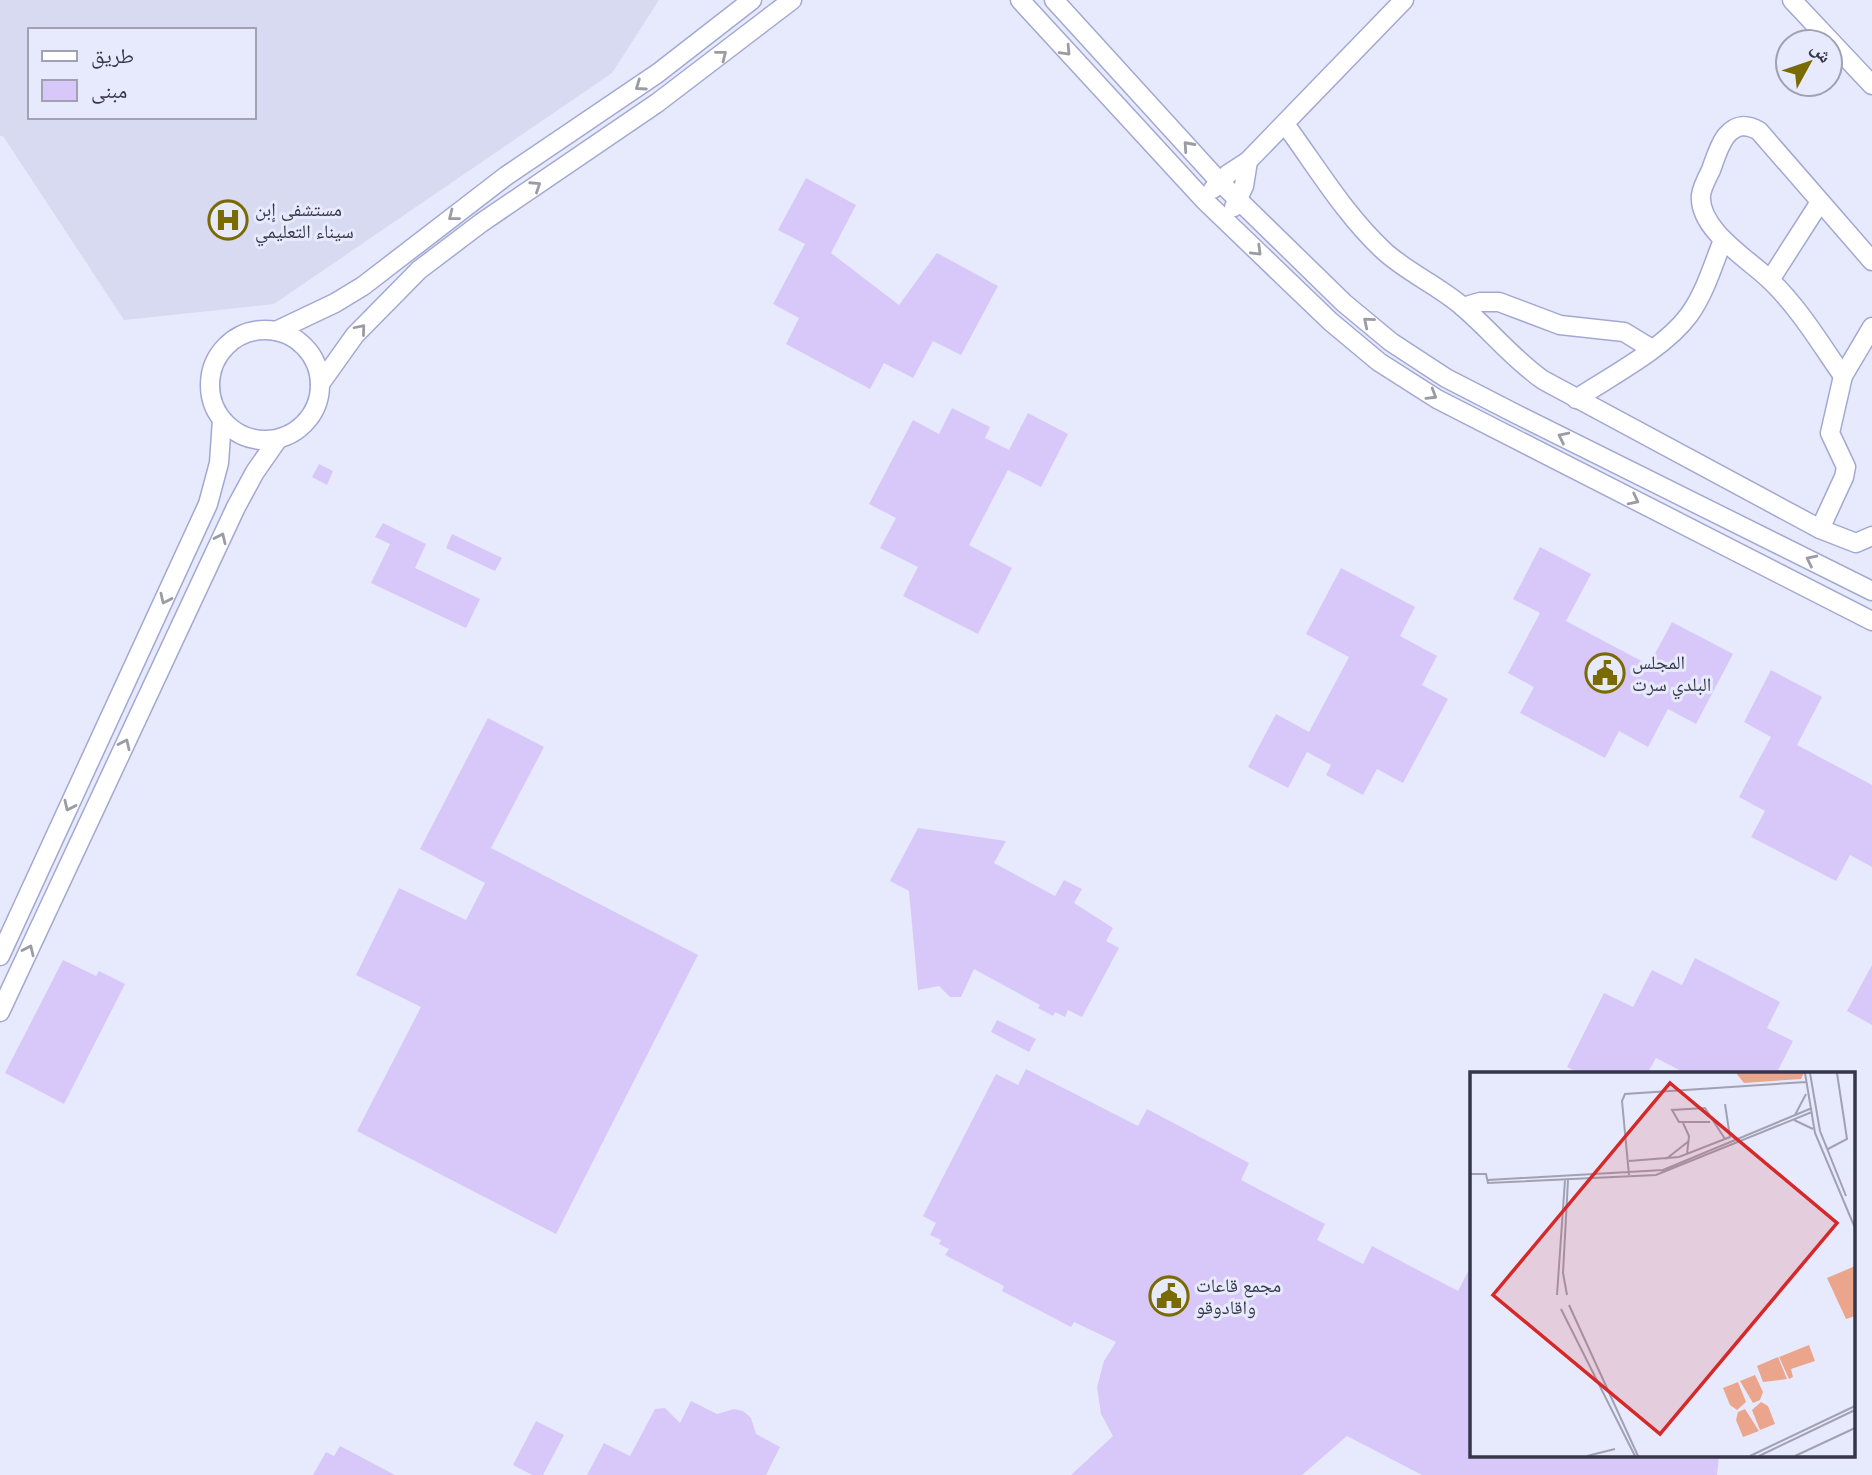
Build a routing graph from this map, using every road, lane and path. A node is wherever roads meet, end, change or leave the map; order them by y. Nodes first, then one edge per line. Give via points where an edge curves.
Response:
1 (752, 0) edge
2 (792, 0) edge
3 (1020, 0) edge
4 (1054, 0) edge
5 (1404, 0) edge
6 (1792, 0) edge
7 (1872, 85) edge
8 (1285, 124) junction
9 (1248, 161) junction
10 (1219, 181) junction
11 (1204, 200) junction
12 (1238, 200) junction
13 (1820, 202) junction
14 (1226, 221) junction
15 (1723, 240) junction
16 (1872, 261) edge
17 (1770, 280) junction
18 (1463, 307) junction
19 (1872, 327) edge
20 (276, 331) junction
21 (1652, 349) junction
22 (1843, 376) junction
23 (320, 384) junction
24 (1576, 399) junction
25 (222, 419) junction
26 (278, 439) junction
27 (1820, 528) junction
28 (1872, 536) edge
29 (1872, 591) edge
30 (1872, 621) edge
31 (0, 956) edge
32 (0, 1012) edge

1 -> 20 street via 658,73 506,176 363,286
23 -> 2 street via 355,335 427,264 657,103
3 -> 11 street
10 -> 4 street
5 - 8 street
6 - 7 street
8 - 9 street
8 - 18 street via 1374,241
9 - 10 street
9 - 12 street
10 - 11 street
10 - 12 street
11 - 14 street
12 - 14 street
29 -> 12 street via 1446,378 1391,342 1344,303
13 - 15 street via 1759,131 1739,126 1723,139 1701,193 1706,215
13 - 16 street
13 - 17 street
14 -> 30 street via 1331,322 1379,362 1437,399
15 - 17 street
15 - 21 street via 1690,314
17 - 22 street
18 - 21 street via 1499,302 1560,325 1624,332
18 - 24 street via 1528,369
19 - 22 street
20 - 23 street via 307,350
20 - 25 street via 240,335 221,351 209,385
21 - 24 street
22 - 27 street via 1830,433 1846,467
23 - 26 street via 311,416
24 - 27 street
25 - 26 street via 242,435
25 -> 31 street via 219,463 208,505
32 -> 26 street via 236,507
27 - 28 street via 1856,543

